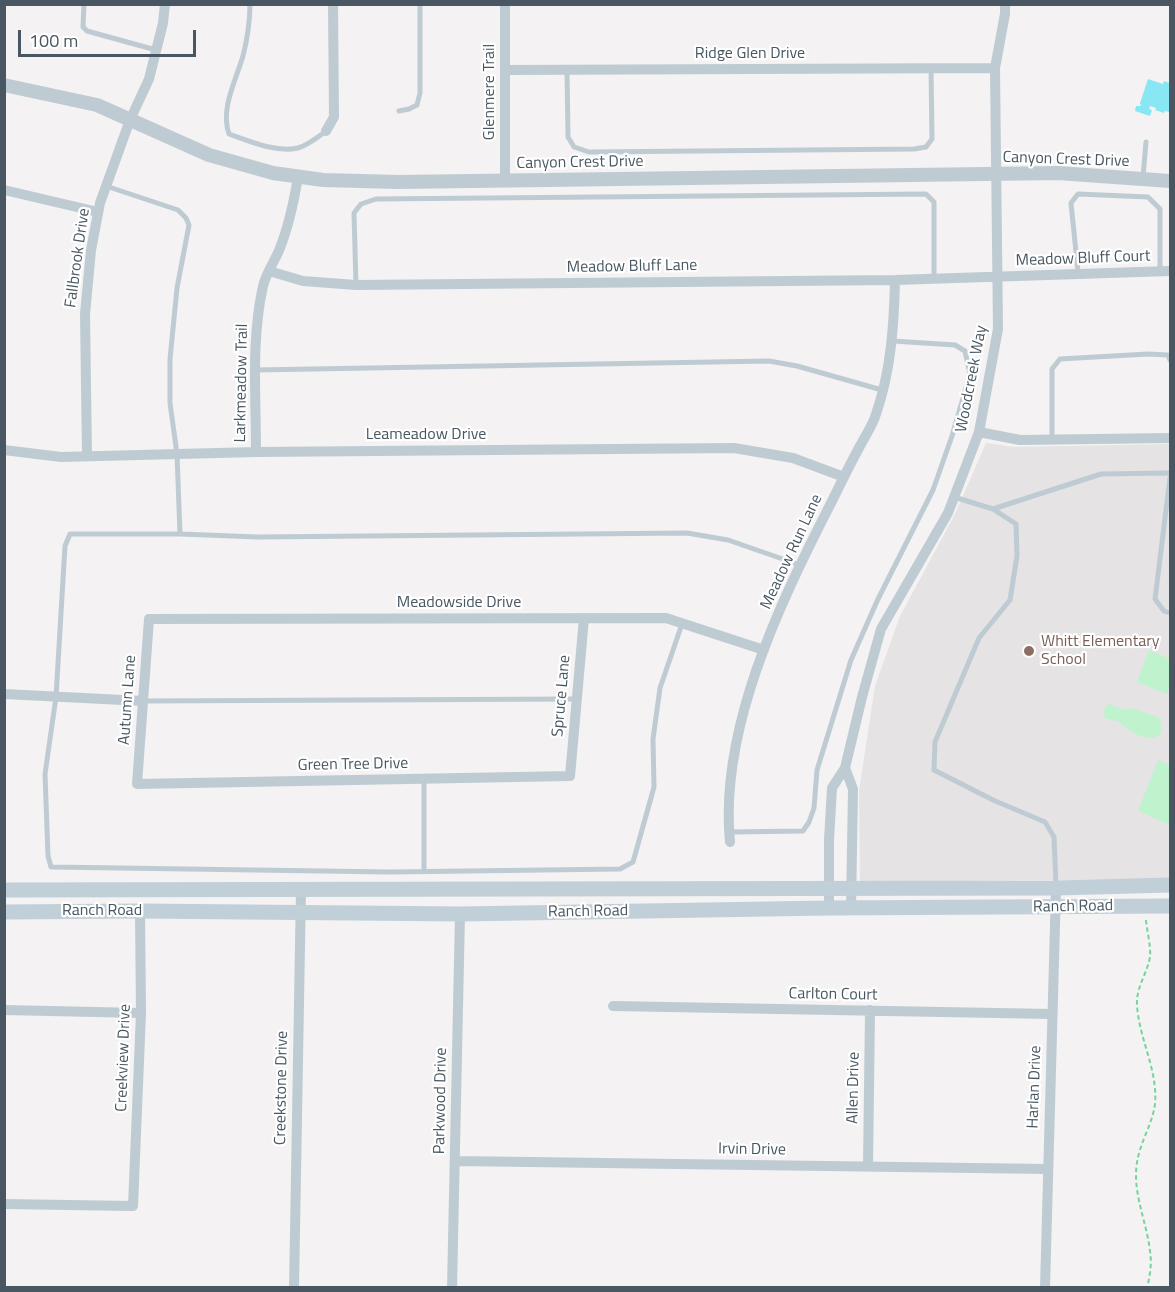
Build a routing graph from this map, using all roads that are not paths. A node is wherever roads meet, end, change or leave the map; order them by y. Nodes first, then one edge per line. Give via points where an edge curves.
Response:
1 (84, 4) edge
2 (165, 4) edge
3 (250, 4) edge
4 (333, 4) edge
5 (420, 4) edge
6 (505, 4) edge
7 (1005, 4) edge
8 (156, 50) junction
9 (931, 68) junction
10 (995, 68) junction
11 (505, 70) junction
12 (567, 71) junction
13 (4, 86) edge
14 (399, 111) dead end
15 (130, 120) junction
16 (326, 131) joint
17 (1146, 142) dead end
18 (996, 174) junction
19 (298, 177) junction
20 (1143, 178) junction
21 (505, 180) junction
22 (1170, 182) edge
23 (106, 186) junction
24 (4, 190) edge
25 (98, 212) junction
26 (269, 271) junction
27 (1165, 271) edge
28 (1078, 272) junction
29 (997, 277) junction
30 (934, 279) junction
31 (895, 280) junction
32 (356, 285) junction
33 (892, 341) junction
34 (1170, 360) edge
35 (255, 369) junction
36 (882, 390) junction
37 (979, 432) junction
38 (1170, 438) edge
39 (1052, 440) junction
40 (4, 450) edge
41 (256, 452) junction
42 (177, 454) junction
43 (87, 455) junction
44 (1170, 476) edge
45 (844, 477) junction
46 (954, 497) junction
47 (993, 509) junction
48 (180, 534) junction
49 (800, 565) junction
50 (1170, 613) edge
51 (149, 618) joint
52 (584, 618) junction
53 (682, 624) junction
54 (764, 650) junction
55 (4, 694) edge
56 (56, 697) junction
57 (577, 699) junction
58 (143, 701) junction
59 (845, 768) junction
60 (570, 776) joint
61 (424, 779) junction
62 (137, 783) joint
63 (729, 837) joint
64 (424, 871) junction
65 (1170, 885) edge
66 (829, 887) junction
67 (851, 887) junction
68 (1056, 888) junction
69 (301, 889) junction
70 (4, 890) edge
71 (1170, 906) edge
72 (829, 908) junction
73 (851, 908) junction
74 (1055, 908) junction
75 (140, 911) junction
76 (4, 912) edge
77 (300, 912) junction
78 (460, 914) junction
79 (613, 1006) dead end
80 (4, 1010) edge
81 (870, 1010) junction
82 (141, 1013) junction
83 (1052, 1014) junction
84 (455, 1161) junction
85 (868, 1167) junction
86 (1048, 1169) junction
87 (4, 1203) edge
88 (294, 1287) edge
89 (452, 1287) edge
90 (1045, 1287) edge

1 - 8 lane via 83,27 87,31
2 - 8 street, Fallbrook Drive
3 - 16 lane via 243,53 226,111 229,134 260,144 298,148
4 - 16 street via 334,117
5 - 14 lane via 420,93 417,105
6 - 11 street, Glenmere Trail
7 - 10 street, Woodcreek Way
8 - 15 street, Fallbrook Drive via 149,80
9 - 10 street, Ridge Glen Drive
9 - 12 street, Ridge Glen Drive
9 - 12 lane via 932,139 926,147 600,152 574,147 568,137
10 - 18 street, Woodcreek Way
11 - 12 street, Ridge Glen Drive
11 - 21 street, Glenmere Trail
13 - 15 street, Canyon Crest Drive via 97,105
15 - 19 street, Canyon Crest Drive via 209,155
15 - 23 street, Fallbrook Drive
17 - 20 lane
18 - 20 street, Canyon Crest Drive
18 - 21 street, Canyon Crest Drive
18 - 29 street, Woodcreek Way
19 - 21 street, Canyon Crest Drive via 398,182
19 - 26 street, Larkmeadow Trail via 290,219
20 - 22 street, Canyon Crest Drive
23 - 25 street, Fallbrook Drive
23 - 42 lane via 178,210 189,225 175,300 170,359 170,403
24 - 25 street
25 - 43 street, Fallbrook Drive via 85,314
26 - 32 street, Meadow Bluff Lane via 303,281
26 - 35 street, Larkmeadow Trail via 258,315
27 - 28 street, Meadow Bluff Court
27 - 28 lane via 1160,209 1148,196 1078,194 1071,203
28 - 29 street, Meadow Bluff Court
29 - 30 street, Meadow Bluff Lane
29 - 37 street, Woodcreek Way via 998,329
30 - 31 street, Meadow Bluff Lane
30 - 32 lane via 934,202 926,194 376,199 361,204 354,213
31 - 32 street, Meadow Bluff Lane
31 - 33 street, Meadow Run Lane
33 - 36 street, Meadow Run Lane
33 - 63 lane via 955,345 965,351 970,374 952,436 933,490 851,660 817,770 809,822 803,831
34 - 39 lane via 1168,355 1148,354 1060,359 1052,369
35 - 36 lane via 770,361
35 - 41 street, Larkmeadow Trail
36 - 45 street, Meadow Run Lane via 876,415
37 - 39 street via 1020,440
37 - 46 street, Woodcreek Way
38 - 39 street
40 - 43 street, Leameadow Drive via 61,457
41 - 42 street, Leameadow Drive
41 - 45 street, Leameadow Drive via 734,448 793,458
42 - 43 street, Leameadow Drive
42 - 48 lane
44 - 47 lane via 1101,474
44 - 50 lane via 1155,599
45 - 49 street, Meadow Run Lane
46 - 47 lane
46 - 59 street, Woodcreek Way via 881,629
47 - 68 lane via 1016,524 1017,556 1010,600 979,638 935,742 934,770 1045,822 1054,837
48 - 49 lane via 258,537 687,532 728,540
48 - 56 lane via 70,534 65,546
49 - 54 street, Meadow Run Lane
51 - 52 street, Meadowside Drive
51 - 58 street, Autumn Lane
52 - 53 street, Meadowside Drive via 666,618
52 - 57 street, Spruce Lane
53 - 54 street, Meadowside Drive
53 - 64 lane via 660,688 653,739 654,787 633,862 620,870
54 - 63 street, Meadow Run Lane via 735,746
55 - 56 street
56 - 58 street
56 - 64 lane via 45,774 51,867
57 - 58 lane
57 - 60 street, Spruce Lane
58 - 62 street, Autumn Lane
59 - 66 street, Woodcreek Way via 832,789
59 - 67 street, Woodcreek Way via 853,789
60 - 61 street, Green Tree Drive
61 - 62 street, Green Tree Drive
61 - 64 lane
65 - 68 main road, Ranch Road
66 - 67 main road, Ranch Road
66 - 69 main road, Ranch Road
66 - 72 street, Woodcreek Way
67 - 68 main road, Ranch Road
67 - 73 street, Woodcreek Way
68 - 74 street, Harlan Drive
69 - 70 main road, Ranch Road
69 - 77 street, Creekstone Drive
71 - 74 main road, Ranch Road
72 - 73 main road, Ranch Road
72 - 78 main road, Ranch Road
73 - 74 main road, Ranch Road
74 - 83 street, Harlan Drive
75 - 76 main road, Ranch Road
75 - 77 main road, Ranch Road
75 - 82 street, Creekview Drive
77 - 78 main road, Ranch Road
77 - 88 street, Creekstone Drive
78 - 84 street, Parkwood Drive
79 - 81 street, Carlton Court
80 - 82 street
81 - 83 street, Carlton Court
81 - 85 street, Allen Drive
82 - 87 street, Creekview Drive via 133,1206
83 - 86 street, Harlan Drive
84 - 85 street, Irvin Drive
84 - 89 street, Parkwood Drive
85 - 86 street, Irvin Drive
86 - 90 street, Harlan Drive

